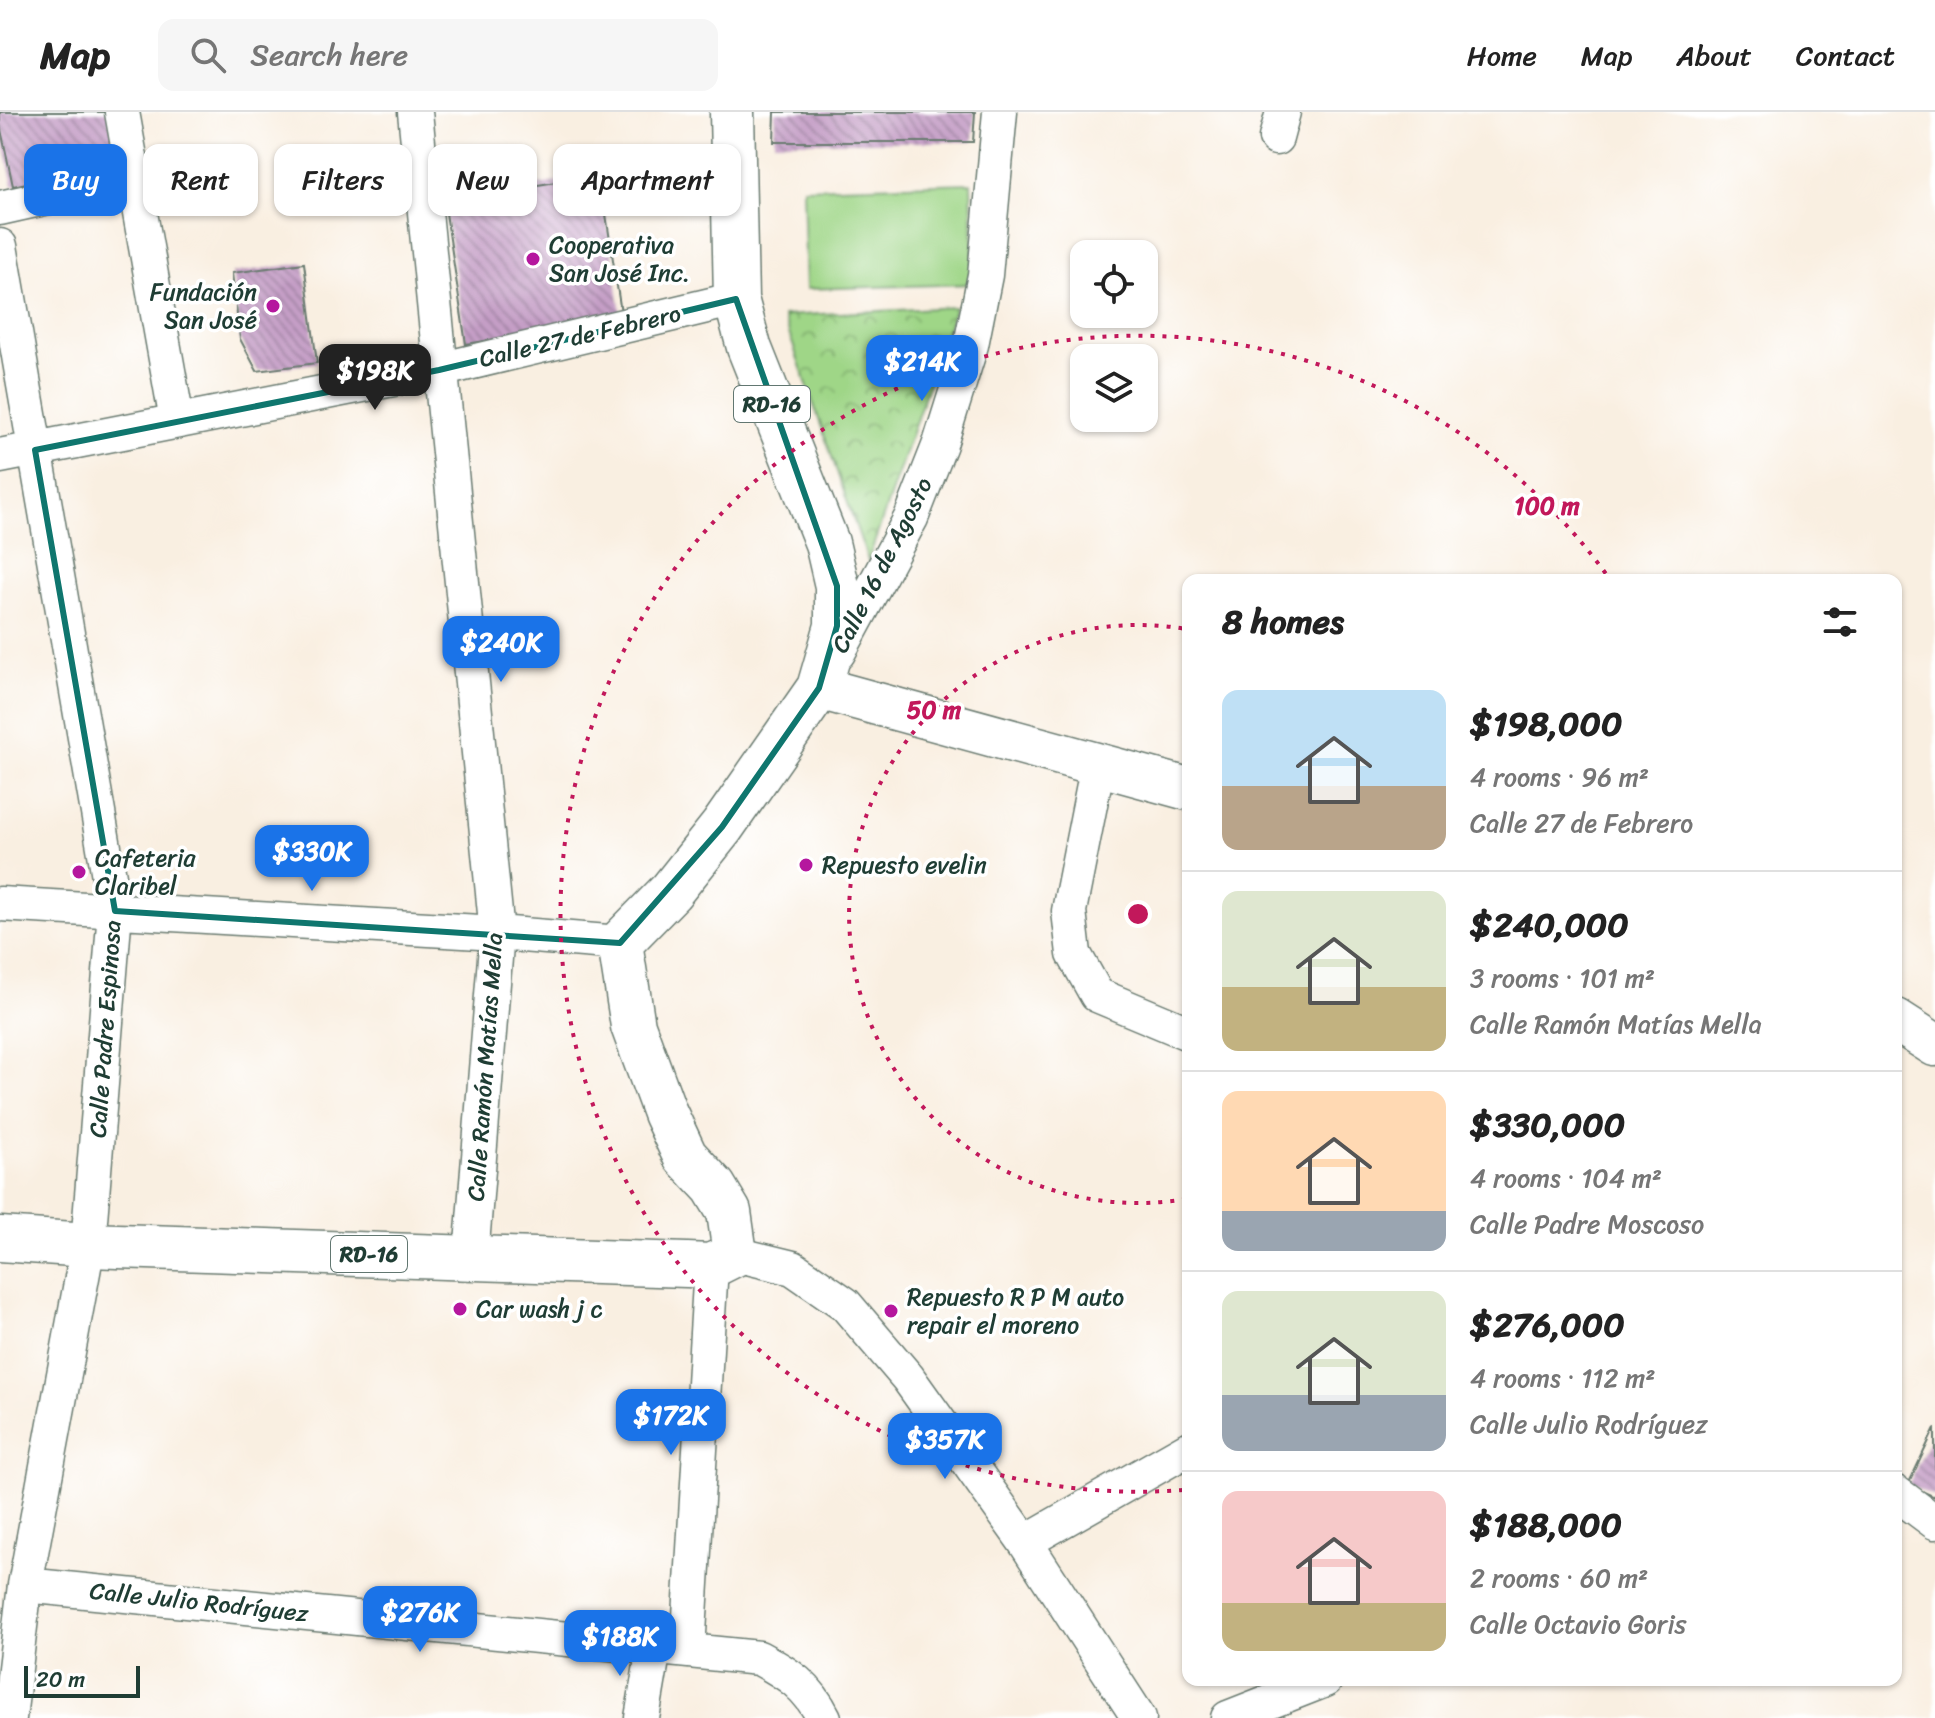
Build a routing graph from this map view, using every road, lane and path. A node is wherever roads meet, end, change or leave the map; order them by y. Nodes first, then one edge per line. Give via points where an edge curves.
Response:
1 (122, 112) edge
2 (415, 112) edge
3 (732, 112) edge
4 (1000, 112) edge
5 (134, 178) junction
6 (0, 208) edge
7 (0, 246) edge
8 (736, 299) junction
9 (439, 370) junction
10 (177, 421) junction
11 (35, 450) junction
12 (0, 456) edge
13 (819, 688) junction
14 (1098, 764) junction
15 (1182, 787) edge
16 (0, 904) edge
17 (115, 911) junction
18 (497, 933) junction
19 (620, 943) junction
20 (1902, 1024) edge
21 (1182, 1030) edge
22 (1935, 1045) edge
23 (0, 1239) edge
24 (88, 1245) junction
25 (471, 1257) junction
26 (723, 1260) junction
27 (1182, 1452) edge
28 (1902, 1497) edge
29 (1935, 1522) edge
30 (1025, 1542) junction
31 (25, 1585) junction
32 (654, 1648) junction
33 (688, 1650) junction
34 (1310, 1686) edge
35 (9, 1718) edge
36 (642, 1718) edge
37 (824, 1718) edge
38 (1139, 1718) edge
39 (1228, 1718) edge

1 - 5 street
2 - 9 street, Calle Ramón Matías Mella
3 - 8 main road, RD-16
4 - 13 street, Calle 16 de Agosto via 985,275 971,345 940,444 911,518
5 - 6 street
5 - 10 street
7 - 11 street, Calle Padre Espinosa
8 - 9 street, Calle 27 de Febrero
8 - 13 main road, RD-16 via 749,347 827,543 837,586 837,626
9 - 10 street, Calle 27 de Febrero
9 - 18 street, Calle Ramón Matías Mella
10 - 11 street, Calle 27 de Febrero
11 - 12 street, Calle 27 de Febrero
11 - 17 street, Calle Padre Espinosa
13 - 14 street
13 - 19 main road, RD-16 via 722,827
14 - 15 street
14 - 21 street via 1069,911 1074,954 1097,995
16 - 17 street
17 - 18 street
17 - 24 street, Calle Padre Espinosa
18 - 19 street
18 - 25 street, Calle Ramón Matías Mella
19 - 26 main road via 633,1026 659,1098 685,1156 729,1212
20 - 22 street
23 - 24 main road, RD-16
24 - 25 main road, RD-16
24 - 31 street, Calle Padre Espinosa
25 - 26 main road, RD-16
26 - 30 street via 793,1268 845,1304 908,1378
26 - 33 street
27 - 30 street
28 - 29 street
30 - 38 street
31 - 32 street, Calle Julio Rodríguez
31 - 35 street, Calle Padre Espinosa
32 - 33 street, Calle Julio Rodríguez
32 - 36 street
33 - 37 street, Calle Julio Rodríguez via 759,1658 793,1676
34 - 39 street

